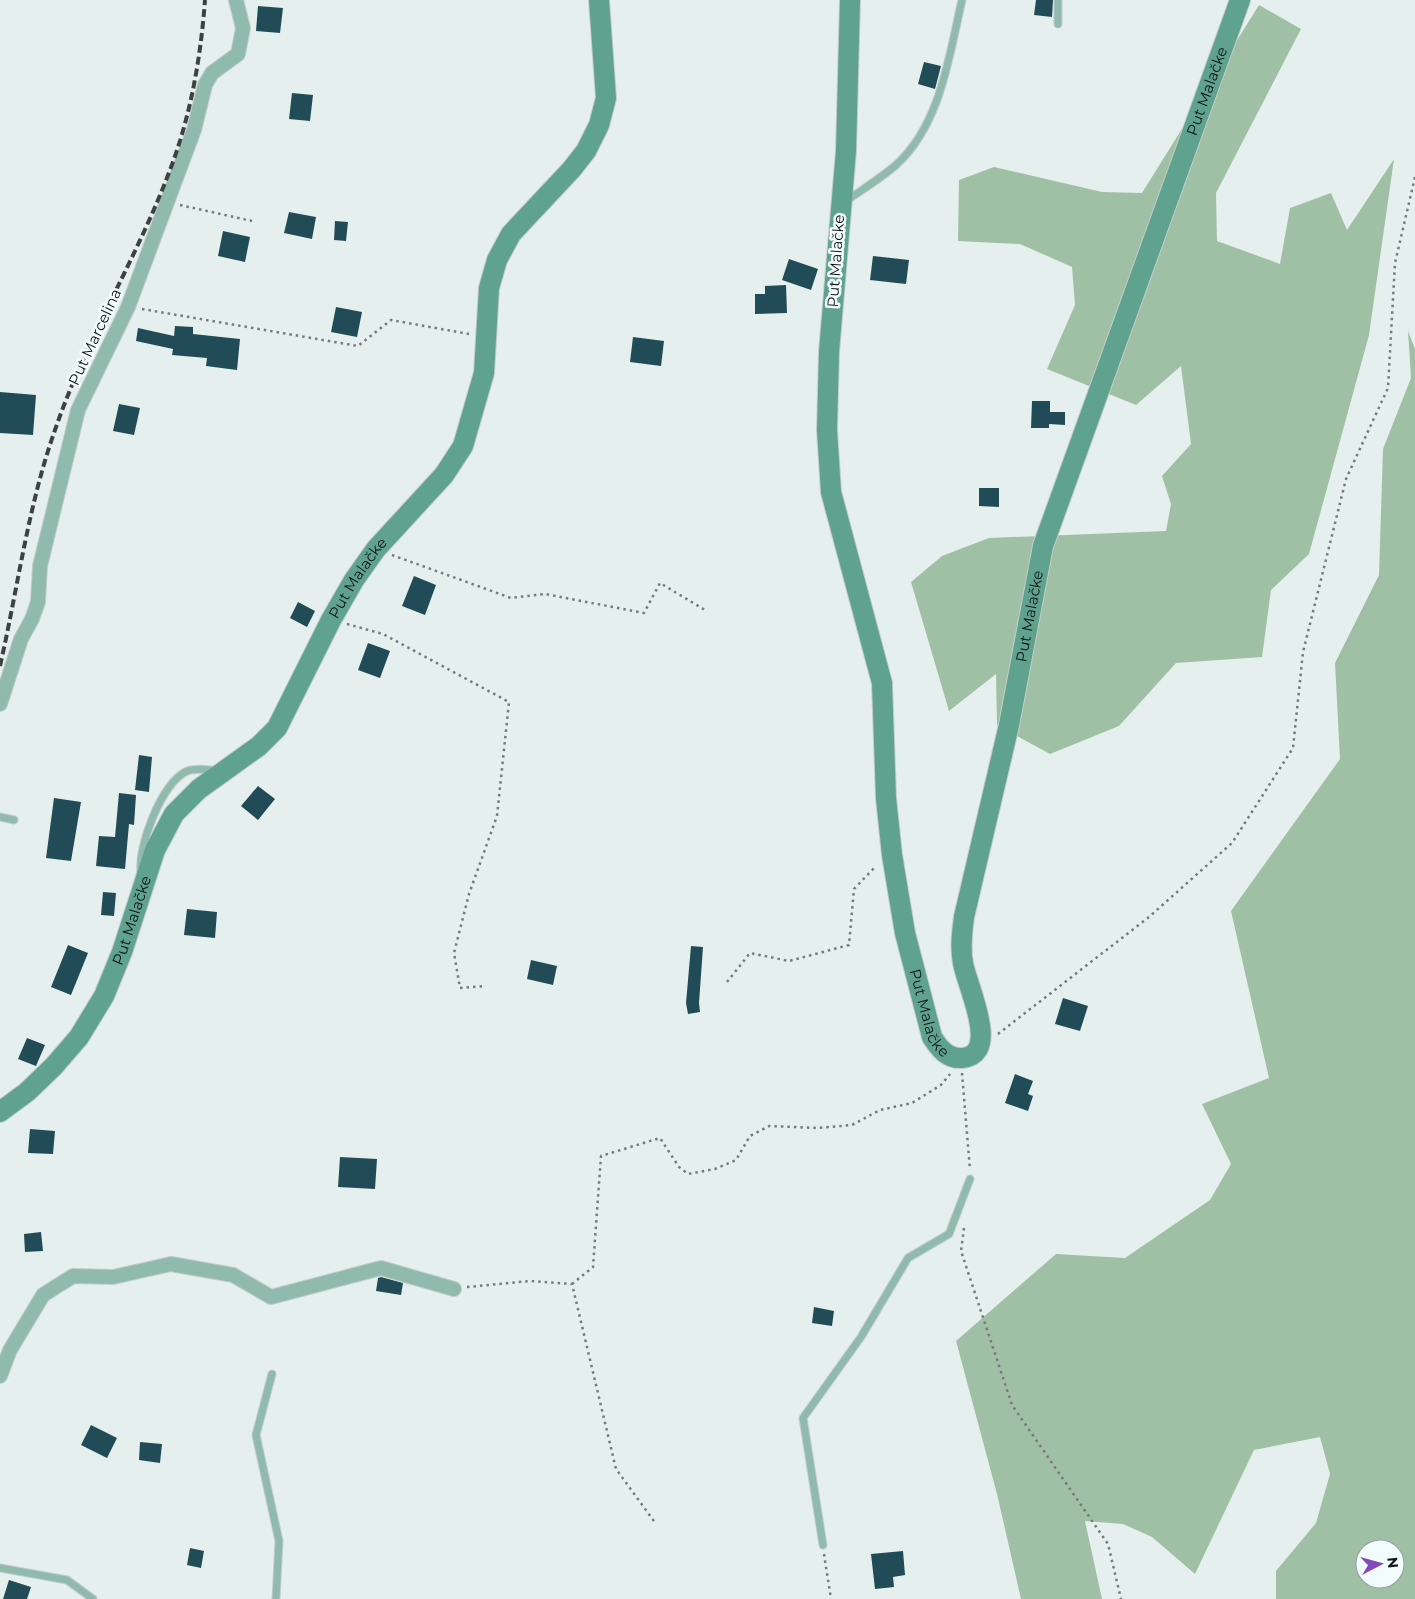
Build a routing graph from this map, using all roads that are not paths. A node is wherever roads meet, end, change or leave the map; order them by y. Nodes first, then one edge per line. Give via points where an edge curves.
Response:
1 (236, 0) edge
2 (599, 0) edge
3 (850, 0) edge
4 (962, 0) edge
5 (1058, 0) edge
6 (1240, 0) edge
7 (1058, 24) dead end
8 (840, 206) junction
9 (0, 704) edge
10 (0, 817) edge
11 (14, 820) dead end
12 (0, 1112) edge
13 (970, 1179) road end
14 (454, 1289) road end
15 (272, 1374) dead end
16 (0, 1376) edge
17 (823, 1545) road end
18 (0, 1568) edge
19 (94, 1599) edge
20 (276, 1599) edge

1 - 9 street, Put Marcelina via 243,28 242,44 238,54 212,74 205,85 194,130 128,307 78,410 40,566 38,602 21,639
2 - 12 main road, Put Malačke via 606,98 599,125 586,151 511,234 497,260 489,288 484,373 463,446 444,475 376,550 354,580 277,728 259,746 199,789 174,814 155,850 104,996 79,1037 54,1066
3 - 8 main road, Put Malačke via 846,151
4 - 8 lane via 937,101 914,144 896,165
5 - 7 lane
6 - 8 main road, Put Malačke via 1043,546 1009,725 963,924 963,964 981,1027 980,1041 969,1054 951,1057 932,1037 905,933 886,798 882,683 831,492 826,430
10 - 11 lane
13 - 17 lane via 949,1234 908,1258 861,1337 803,1418
14 - 16 street via 381,1268 271,1297 233,1275 171,1264 113,1277 73,1276 43,1295 10,1350
15 - 20 lane via 256,1435 279,1542
18 - 19 lane via 67,1580

